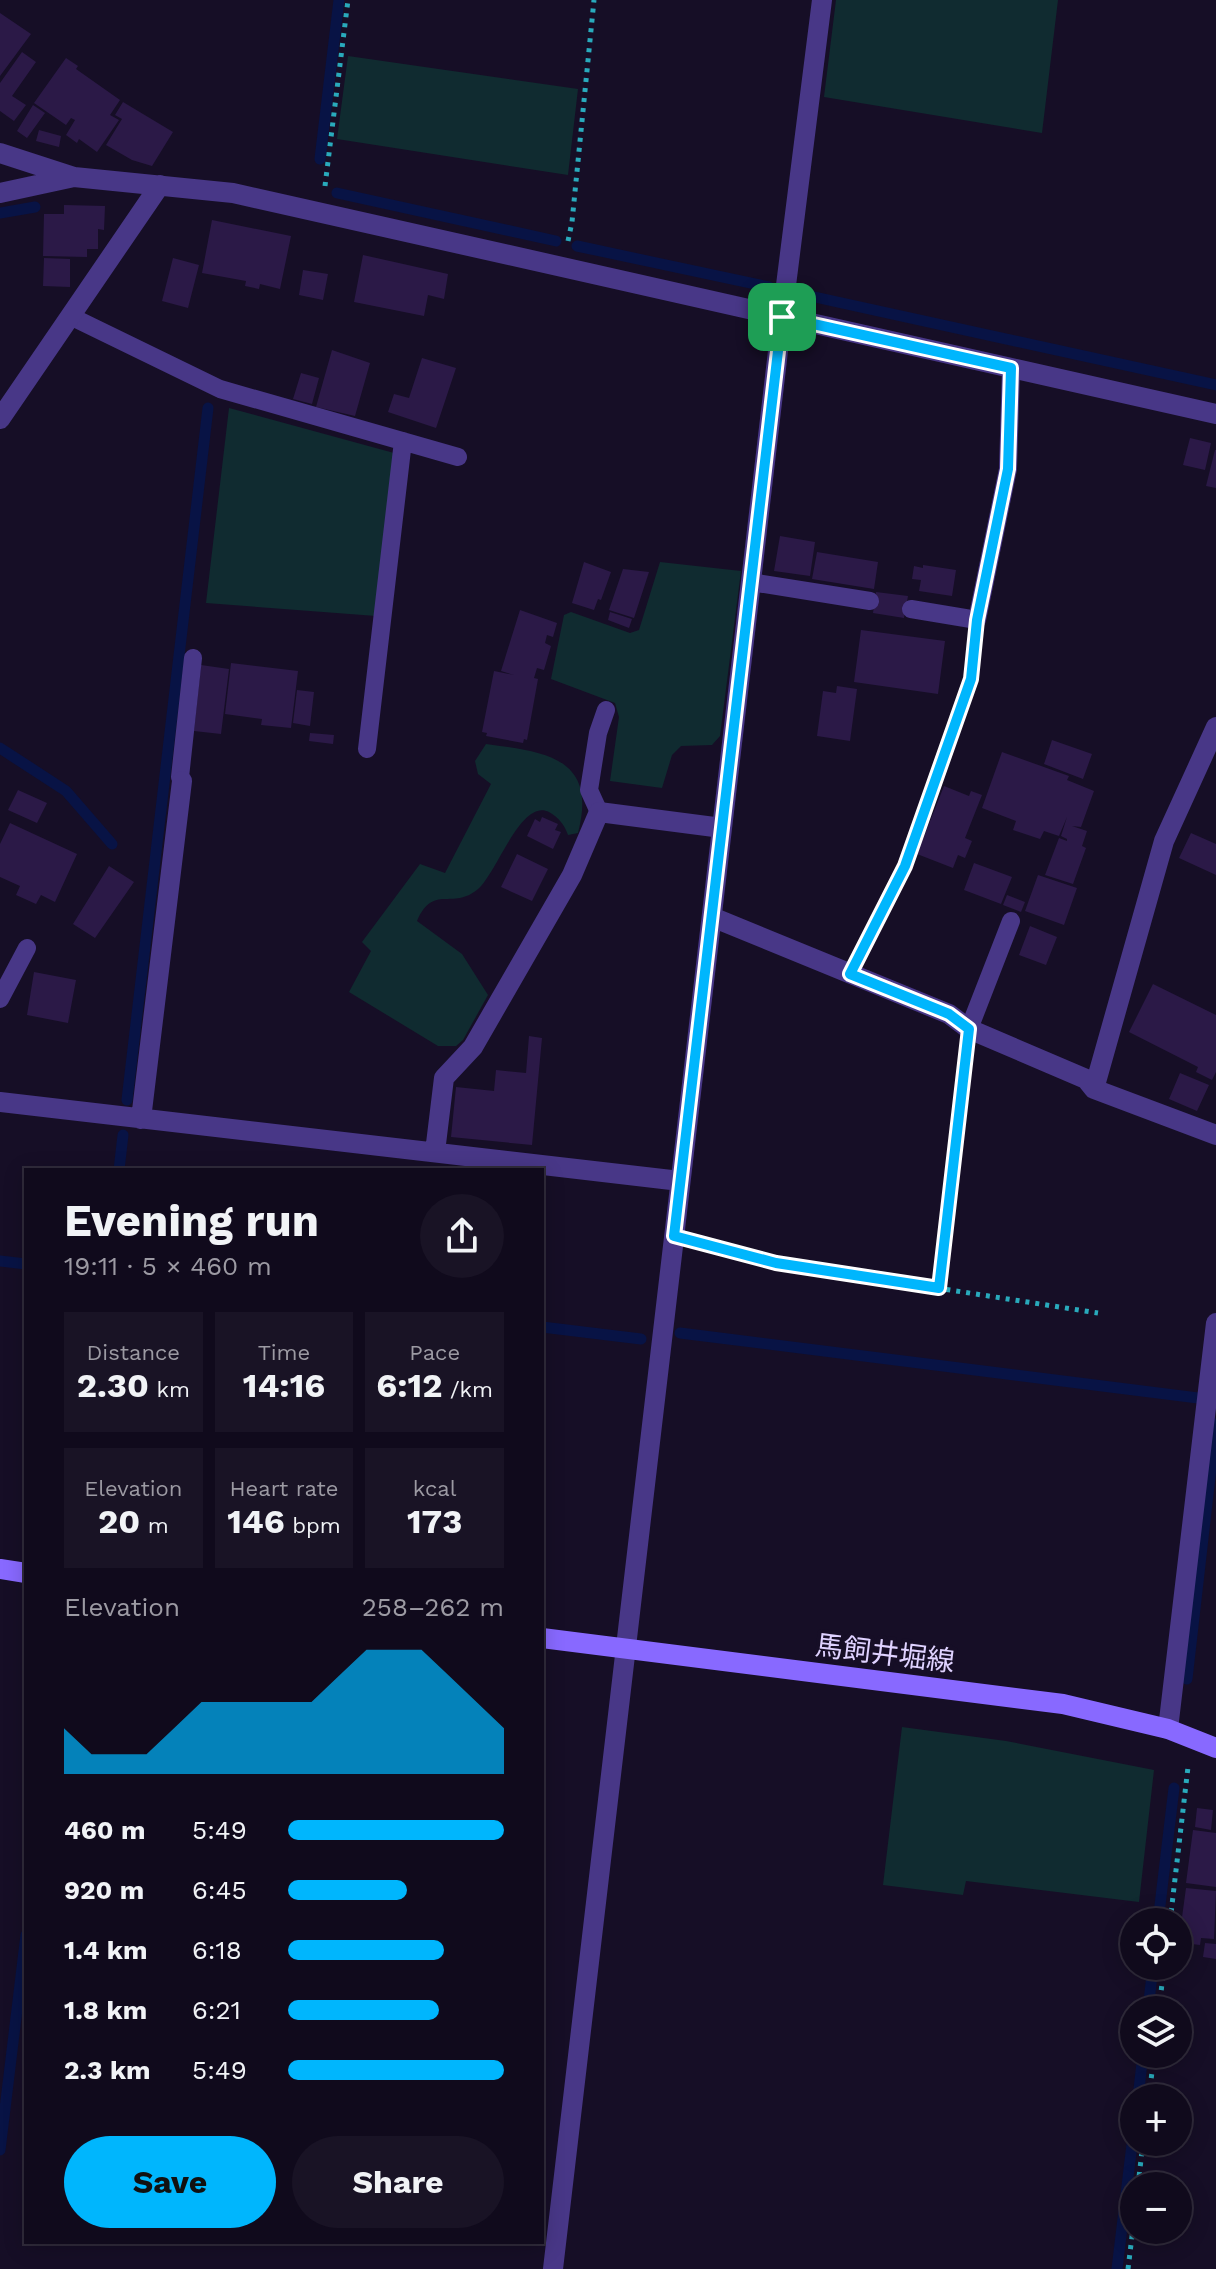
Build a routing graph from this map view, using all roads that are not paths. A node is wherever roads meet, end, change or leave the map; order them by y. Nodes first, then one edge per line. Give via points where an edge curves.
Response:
1 (822, 0) edge
2 (0, 153) edge
3 (74, 177) junction
4 (160, 185) junction
5 (0, 193) edge
6 (70, 316) junction
7 (782, 317) junction
8 (1011, 368) junction
9 (1216, 414) edge
10 (0, 419) edge
11 (403, 441) junction
12 (458, 457) dead end
13 (751, 582) junction
14 (870, 601) dead end
15 (911, 609) dead end
16 (193, 658) dead end
17 (606, 710) dead end
18 (1216, 727) edge
19 (367, 749) dead end
20 (182, 781) joint
21 (599, 812) junction
22 (722, 828) junction
23 (712, 917) junction
24 (1011, 921) dead end
25 (27, 948) dead end
26 (0, 999) edge
27 (969, 1029) junction
28 (1094, 1089) junction
29 (0, 1102) edge
30 (141, 1119) junction
31 (1216, 1135) edge
32 (435, 1152) junction
33 (680, 1181) junction
34 (1216, 1323) edge
35 (0, 1569) edge
36 (24, 1573) edge
37 (544, 1638) edge
38 (625, 1649) junction
39 (1168, 1729) junction
40 (1216, 1748) edge
41 (553, 2269) edge

1 - 7 street
2 - 3 street
3 - 4 street
3 - 5 street
4 - 6 street
4 - 7 street via 233,193
6 - 10 street
6 - 11 lane via 220,389
7 - 8 street
7 - 13 street
8 - 9 street
8 - 15 lane via 1008,469 977,620
11 - 12 lane
11 - 19 lane
13 - 14 lane
13 - 22 street
16 - 20 lane
17 - 21 lane via 589,790
18 - 28 street via 1164,841
20 - 30 street
21 - 22 street
21 - 32 street via 572,875 473,1047 444,1078
22 - 23 street
23 - 27 street via 949,1014
23 - 33 street
24 - 27 lane
25 - 26 lane
27 - 28 street via 1086,1079
28 - 31 street
29 - 30 street
30 - 32 street
32 - 33 street
33 - 38 street
34 - 39 street
35 - 36 main road
37 - 38 main road, 馬飼井堀線
38 - 39 main road, 馬飼井堀線 via 1063,1704
38 - 41 street
39 - 40 main road, 馬飼井堀線

